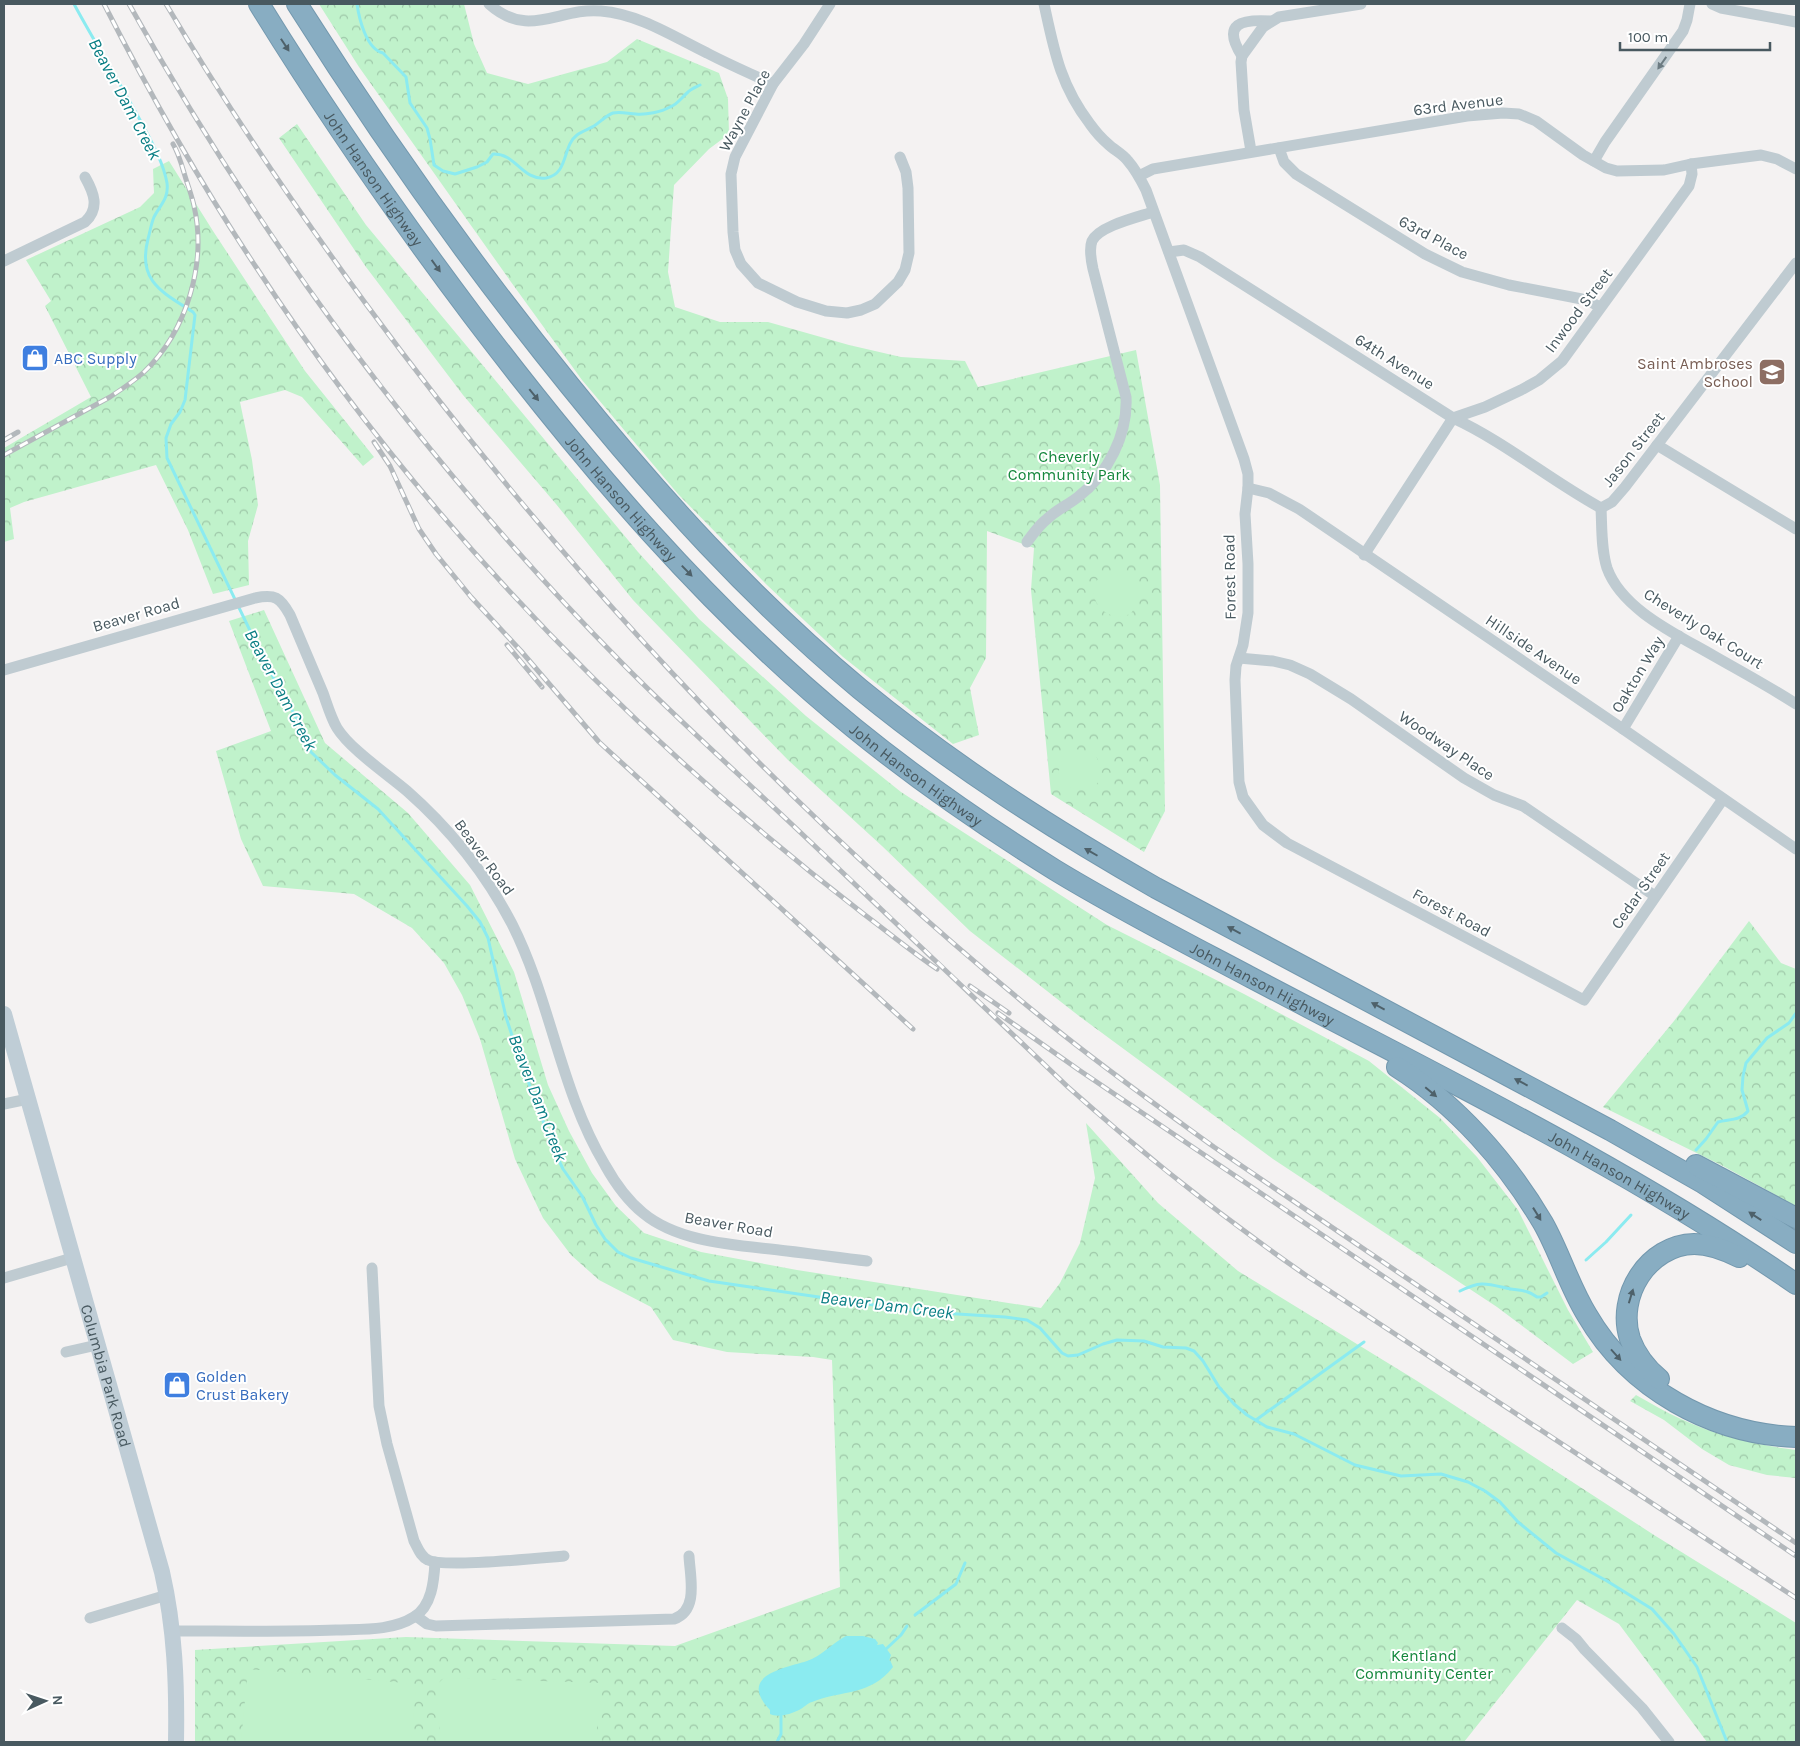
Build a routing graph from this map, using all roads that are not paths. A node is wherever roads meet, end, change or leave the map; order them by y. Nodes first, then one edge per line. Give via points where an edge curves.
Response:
1 (259, 4) edge
2 (297, 4) edge
3 (489, 4) edge
4 (830, 4) edge
5 (1044, 4) edge
6 (1361, 4) edge
7 (1690, 4) edge
8 (1712, 4) edge
9 (587, 7) edge
10 (1271, 21) junction
11 (1796, 22) edge
12 (1242, 56) junction
13 (773, 84) junction
14 (1280, 148) junction
15 (1251, 152) junction
16 (900, 157) dead end
17 (1594, 161) junction
18 (1690, 164) junction
19 (1796, 169) edge
20 (1139, 176) junction
21 (85, 177) dead end
22 (1153, 212) junction
23 (1169, 252) junction
24 (4, 261) edge
25 (1796, 263) edge
26 (1600, 307) junction
27 (1453, 418) junction
28 (1657, 445) junction
29 (1248, 488) junction
30 (1601, 508) junction
31 (1796, 529) edge
32 (1027, 542) dead end
33 (1364, 554) junction
34 (1679, 636) junction
35 (1239, 658) junction
36 (4, 670) edge
37 (1796, 704) edge
38 (1623, 728) junction
39 (1723, 799) junction
40 (1796, 849) edge
41 (1655, 896) junction
42 (1584, 1000) joint
43 (1304, 1006) junction
44 (4, 1014) edge
45 (28, 1098) junction
46 (4, 1104) edge
47 (1564, 1104) junction
48 (1796, 1218) edge
49 (1796, 1243) edge
50 (72, 1258) junction
51 (867, 1261) dead end
52 (372, 1268) dead end
53 (4, 1278) edge
54 (1793, 1282) edge
55 (96, 1345) junction
56 (66, 1352) dead end
57 (1796, 1426) edge
58 (1796, 1437) edge
59 (564, 1556) dead end
60 (689, 1556) dead end
61 (435, 1562) junction
62 (167, 1595) junction
63 (416, 1616) junction
64 (90, 1618) dead end
65 (1562, 1628) dead end
66 (172, 1631) junction
67 (176, 1742) edge
68 (1668, 1742) edge

1 -> 43 highway, John Hanson Highway via 378,186 506,358 647,527 744,629 852,726 975,818 1086,888
47 -> 2 highway, John Hanson Highway via 1093,853 973,776 833,665 754,592 687,522 544,355 416,184
3 - 9 street via 503,14 524,21 538,21
4 - 13 street, Wayne Place
5 - 20 street, Forest Road via 1054,50 1066,86 1077,106 1108,145 1127,159
6 - 10 street
7 -> 17 street via 1683,31
8 - 11 street
9 - 13 street via 633,18
10 - 12 street
10 - 12 street via 1238,25 1233,31
12 - 15 street via 1244,110
13 - 16 street, Wayne Place via 744,137 731,174 732,232 736,250 741,264 758,283 797,302 836,313 861,310 886,295 905,270 909,252 908,188
14 - 15 street, 63rd Avenue
14 - 17 street, 63rd Avenue via 1467,116 1503,113 1519,114 1536,121
14 - 26 street, 63rd Place via 1284,162 1296,174 1425,254 1481,278 1587,300
15 - 20 street, 63rd Avenue via 1153,169
17 - 18 street, 63rd Avenue via 1612,170 1630,172 1664,170
18 - 19 street, 63rd Avenue via 1760,155
18 - 26 street, Inwood Street via 1689,186
20 - 22 street, Forest Road
21 - 24 street via 95,201 90,217
22 - 23 street, Forest Road
22 - 32 street via 1101,231 1092,242 1093,269 1126,397 1127,409 1116,450 1096,479 1079,496 1045,520
23 - 27 street, 64th Avenue via 1184,250 1200,257
23 - 29 street, Forest Road via 1244,459
25 - 28 street, Jason Street
26 - 27 street, Inwood Street via 1552,370 1503,399
27 - 30 street, 64th Avenue via 1488,436
27 - 33 street
28 - 30 street, Jason Street via 1612,502
28 - 31 street
29 - 33 street, Hillside Avenue via 1269,493 1286,502
29 - 35 street, Forest Road via 1245,514 1248,613
30 - 34 street, Cheverly Oak Court via 1604,551 1614,582 1635,607
33 - 38 street, Hillside Avenue
34 - 37 street, Cheverly Oak Court
34 - 38 street, Oakton Way
35 - 41 street, Woodway Place via 1273,661 1310,674 1479,788 1523,806
35 - 42 street, Forest Road via 1235,699 1238,782 1243,797 1263,825 1287,843
36 - 51 street, Beaver Road via 225,605 270,596 281,600 337,728 360,753 391,776 451,834 511,923 544,1004 578,1113 595,1150 629,1200 668,1229 687,1235 715,1242
38 - 39 street, Hillside Avenue
39 - 40 street, Hillside Avenue
39 - 41 street, Cedar Street
41 - 42 street, Cedar Street
43 - 54 highway, John Hanson Highway via 1634,1182
43 -> 58 highway via 1419,1082 1480,1138 1521,1189 1543,1224 1593,1326 1640,1378 1676,1402 1713,1420 1751,1431
44 - 45 street, Columbia Park Road
45 - 46 street
45 - 50 street, Columbia Park Road
47 - 48 highway via 1612,1120
49 -> 47 highway, John Hanson Highway via 1695,1179
50 - 53 street
50 - 55 street, Columbia Park Road
52 - 61 street via 379,1406 387,1444 414,1541 420,1553
57 -> 54 highway via 1737,1416 1711,1408 1682,1393 1645,1365 1634,1348 1627,1322 1630,1296 1637,1280 1658,1256 1682,1246 1704,1244 1722,1249
55 - 56 street
55 - 62 street, Columbia Park Road via 138,1482
59 - 61 street via 468,1563
60 - 63 street via 690,1602 685,1613 674,1619 436,1626
61 - 63 street via 434,1584 428,1600
62 - 64 street
62 - 66 street, Columbia Park Road
63 - 66 street via 398,1625 371,1628
65 - 68 street via 1642,1708
66 - 67 street, Columbia Park Road

